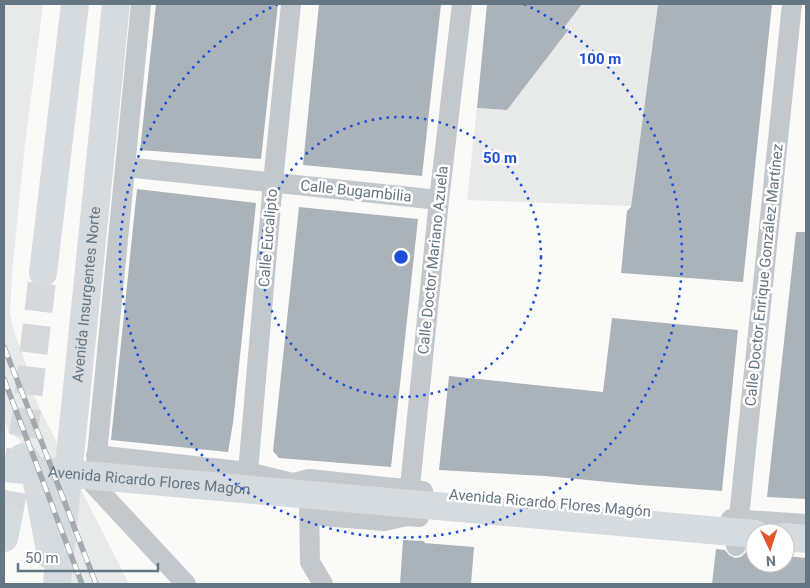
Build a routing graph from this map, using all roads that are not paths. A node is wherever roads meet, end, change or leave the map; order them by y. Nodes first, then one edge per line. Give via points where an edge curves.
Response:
1 (75, 4) edge
2 (116, 4) edge
3 (141, 4) edge
4 (291, 4) edge
5 (462, 4) edge
6 (792, 4) edge
7 (125, 166) junction
8 (273, 182) junction
9 (439, 200) junction
10 (43, 273) tunnel mouth
11 (4, 452) edge
12 (96, 455) junction
13 (4, 468) edge
14 (248, 472) junction
15 (304, 484) junction
16 (410, 490) junction
17 (309, 515) junction
18 (407, 516) junction
19 (384, 521) junction
20 (747, 523) edge
21 (745, 537) edge
22 (745, 537) edge
23 (745, 537) edge
24 (57, 584) edge
25 (186, 584) edge
26 (323, 584) edge

1 - 10 main road
2 - 24 main road, Avenida Insurgentes Norte
3 - 7 street, Avenida Insurgentes Norte
4 - 8 street, Calle Eucalipto
5 - 9 street, Calle Doctor Mariano Azuela
6 - 20 street, Calle Doctor Enrique González Martínez
7 - 8 street, Calle Bugambilia
7 - 12 street, Avenida Insurgentes Norte
8 - 9 street, Calle Bugambilia
8 - 14 street, Calle Eucalipto
9 - 16 street, Calle Doctor Mariano Azuela
11 - 24 main road, Avenida Insurgentes Norte via 25,458 36,477
12 - 14 street, Avenida Ricardo Flores Magón
12 - 25 street, Avenida Insurgentes Norte via 94,486
13 - 21 main road, Avenida Ricardo Flores Magón
14 - 15 street, Avenida Ricardo Flores Magón
15 - 16 street, Avenida Ricardo Flores Magón
15 - 17 street
15 - 19 street, Avenida Ricardo Flores Magón
16 - 18 street, Calle Doctor Mariano Azuela
16 - 22 street, Avenida Ricardo Flores Magón
17 - 19 street, Avenida Ricardo Flores Magón
17 - 26 street via 310,562
18 - 19 street, Avenida Ricardo Flores Magón
18 - 23 street, Avenida Ricardo Flores Magón

